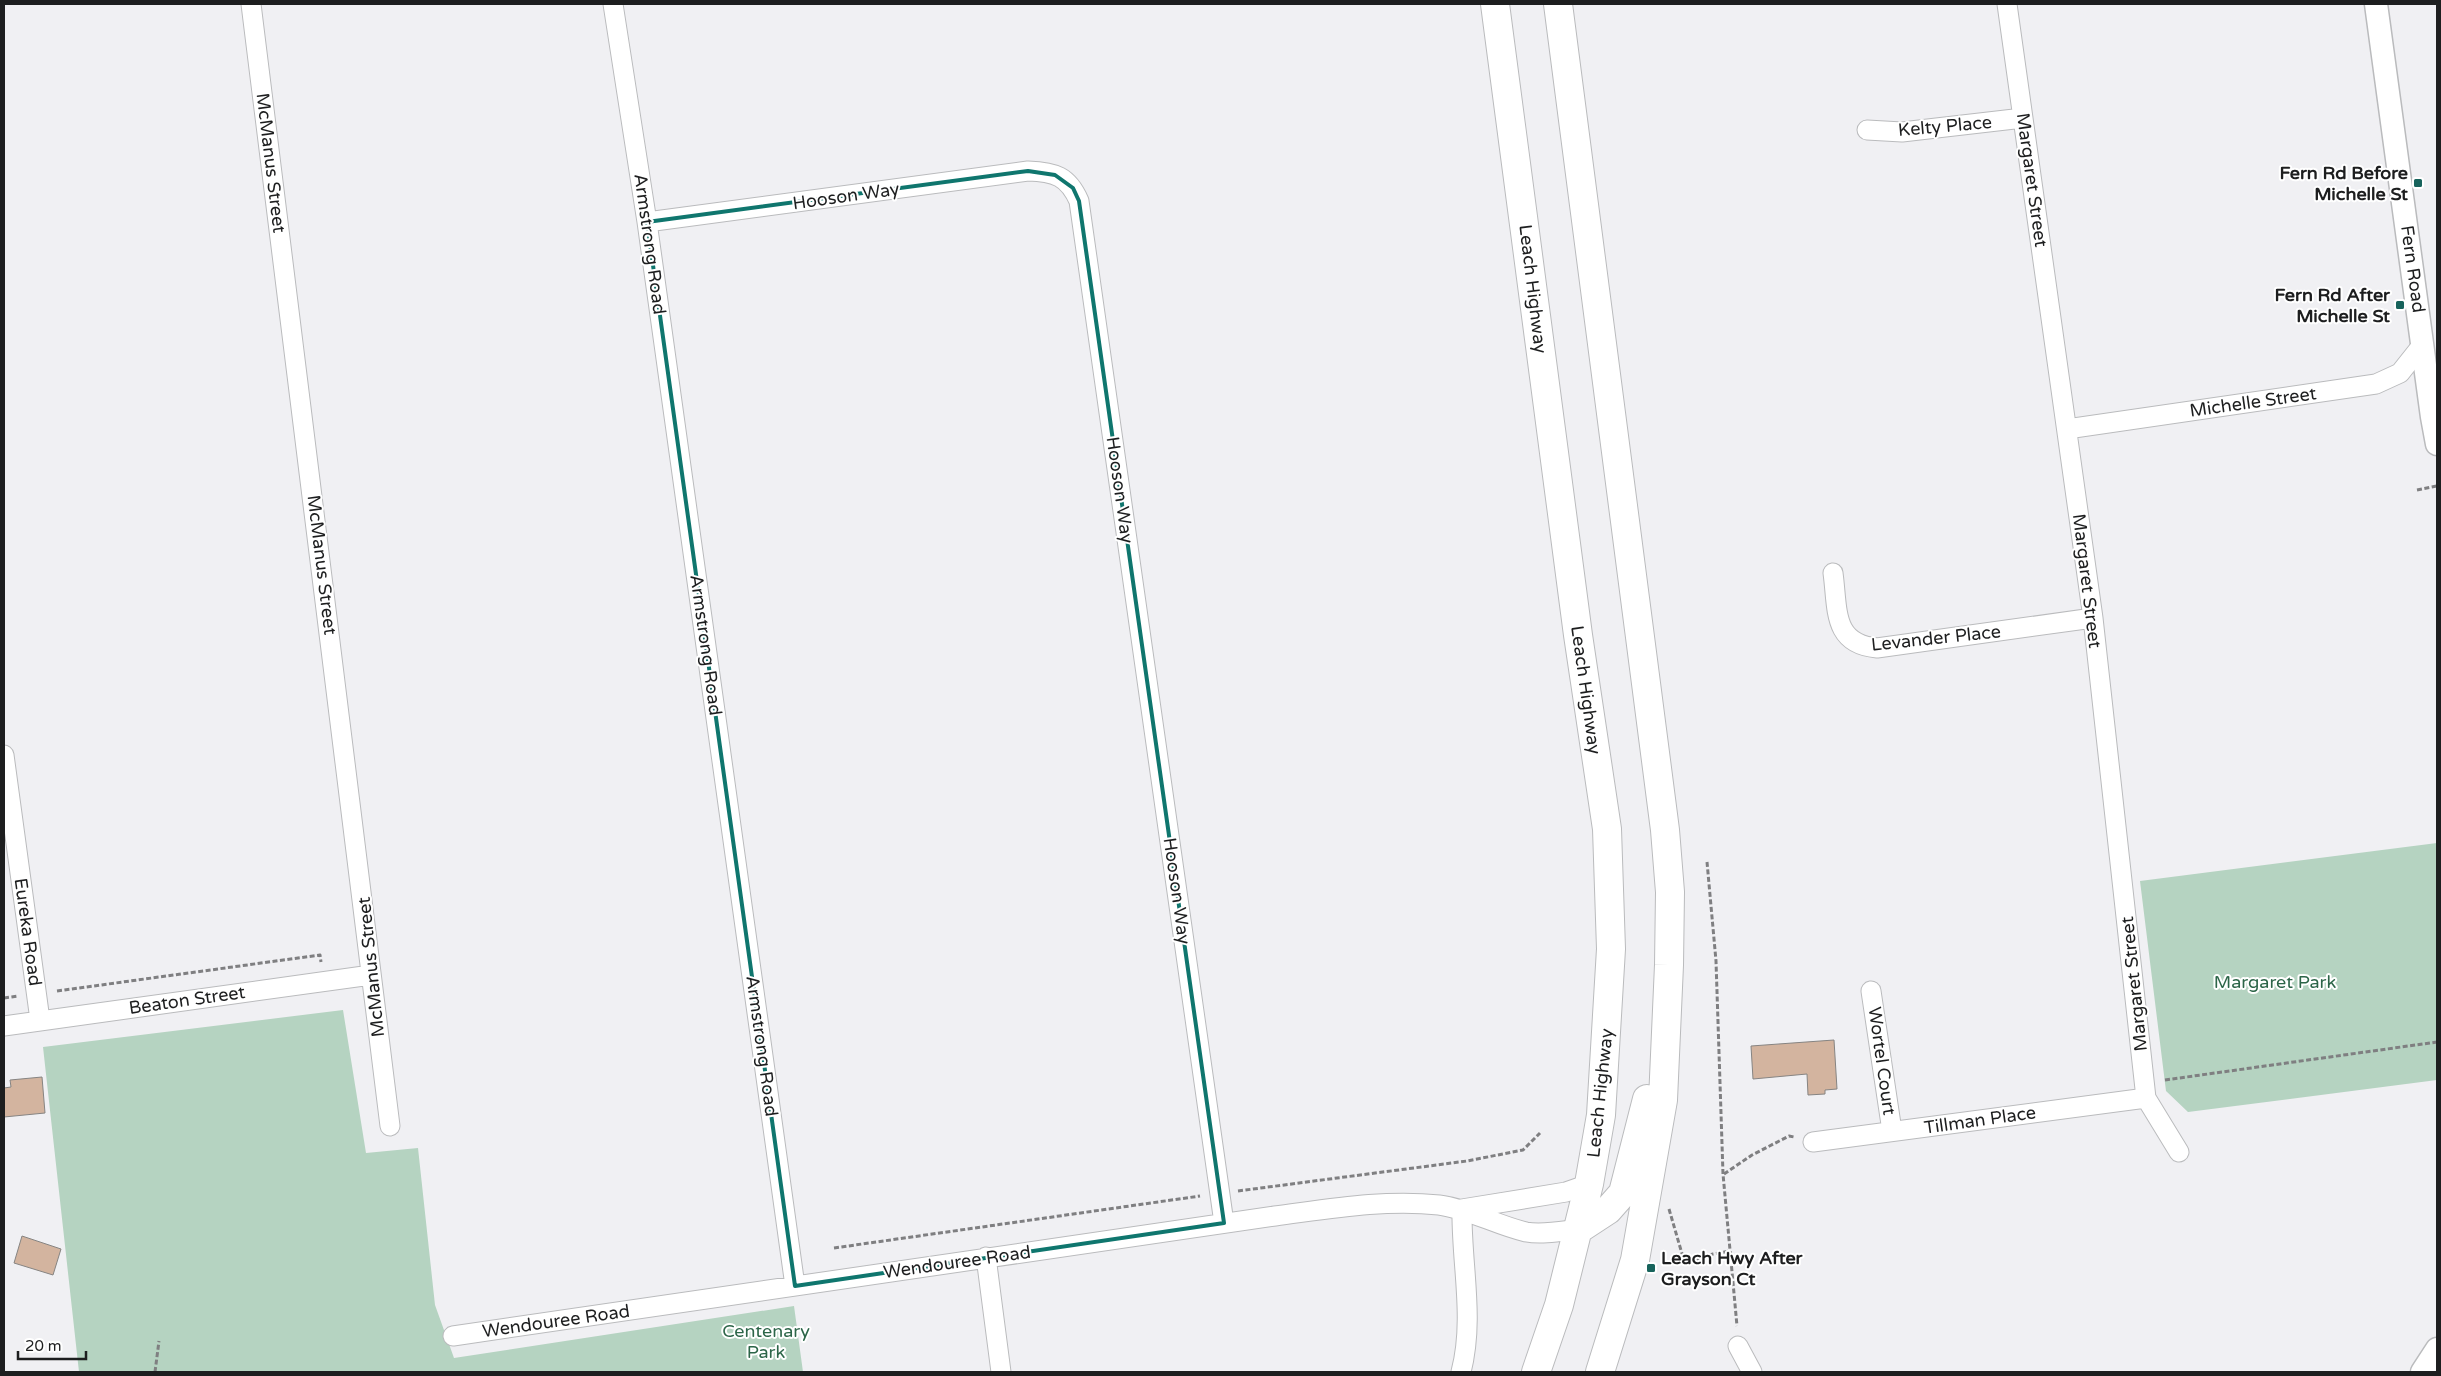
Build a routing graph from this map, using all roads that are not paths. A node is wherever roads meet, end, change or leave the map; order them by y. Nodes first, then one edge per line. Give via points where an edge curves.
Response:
1 (252, 4) edge
2 (613, 4) edge
3 (1495, 4) edge
4 (1558, 4) edge
5 (2007, 4) edge
6 (2376, 4) edge
7 (2023, 118) junction
8 (1867, 130) dead end
9 (647, 222) junction
10 (2423, 344) junction
11 (2067, 429) junction
12 (2437, 444) edge
13 (1833, 573) dead end
14 (2093, 618) junction
15 (4, 755) edge
16 (371, 975) junction
17 (1667, 989) junction
18 (1871, 991) dead end
19 (40, 1020) junction
20 (4, 1026) edge
21 (2145, 1090) junction
22 (390, 1126) dead end
23 (1892, 1131) junction
24 (1813, 1142) road end
25 (2179, 1152) dead end
26 (1589, 1184) junction
27 (1462, 1209) junction
28 (1224, 1223) junction
29 (1579, 1229) junction
30 (986, 1257) junction
31 (795, 1286) junction
32 (453, 1336) dead end
33 (1738, 1346) road end
34 (2437, 1349) edge
35 (2425, 1371) edge
36 (1001, 1372) edge
37 (1461, 1372) edge
38 (1536, 1372) edge
39 (1600, 1372) edge
40 (1752, 1372) edge

1 - 16 street, McManus Street
2 - 9 street, Armstrong Road
3 - 26 highway, Leach Highway via 1578,636 1607,829 1611,949 1607,1038 1601,1115
4 - 17 highway via 1665,830 1670,892
5 - 7 street, Margaret Street
6 - 10 street, Fern Road
7 - 8 street, Kelty Place via 1902,132
7 - 11 street, Margaret Street
9 - 28 street, Hooson Way via 1028,171 1054,174 1064,178 1073,188 1079,201
9 - 31 street, Armstrong Road
10 - 11 street, Michelle Street via 2400,373 2376,384
10 - 12 street, Fern Road
11 - 14 street, Margaret Street
13 - 14 street, Levander Place via 1841,627 1850,640 1866,647
14 - 21 street, Margaret Street
15 - 19 street, Eureka Road
16 - 19 street, Beaton Street
16 - 22 street, McManus Street
17 - 29 highway via 1648,1094 1623,1193 1608,1210
17 - 39 highway via 1663,1100 1646,1204 1635,1260
18 - 23 street, Wortel Court
19 - 20 street, Beaton Street
21 - 23 street, Tillman Place
21 - 25 street, Margaret Street
23 - 24 street, Tillman Place
26 - 27 street, Wendouree Road via 1566,1192
26 - 29 highway, Leach Highway
27 - 28 street, Wendouree Road via 1377,1203
27 - 29 street, Wendouree Road via 1527,1232 1554,1233
27 - 37 street via 1468,1304
28 - 30 street, Wendouree Road
29 - 38 highway, Leach Highway via 1559,1305
30 - 31 street, Wendouree Road
30 - 36 street
31 - 32 street, Wendouree Road
33 - 40 street
34 - 35 street

